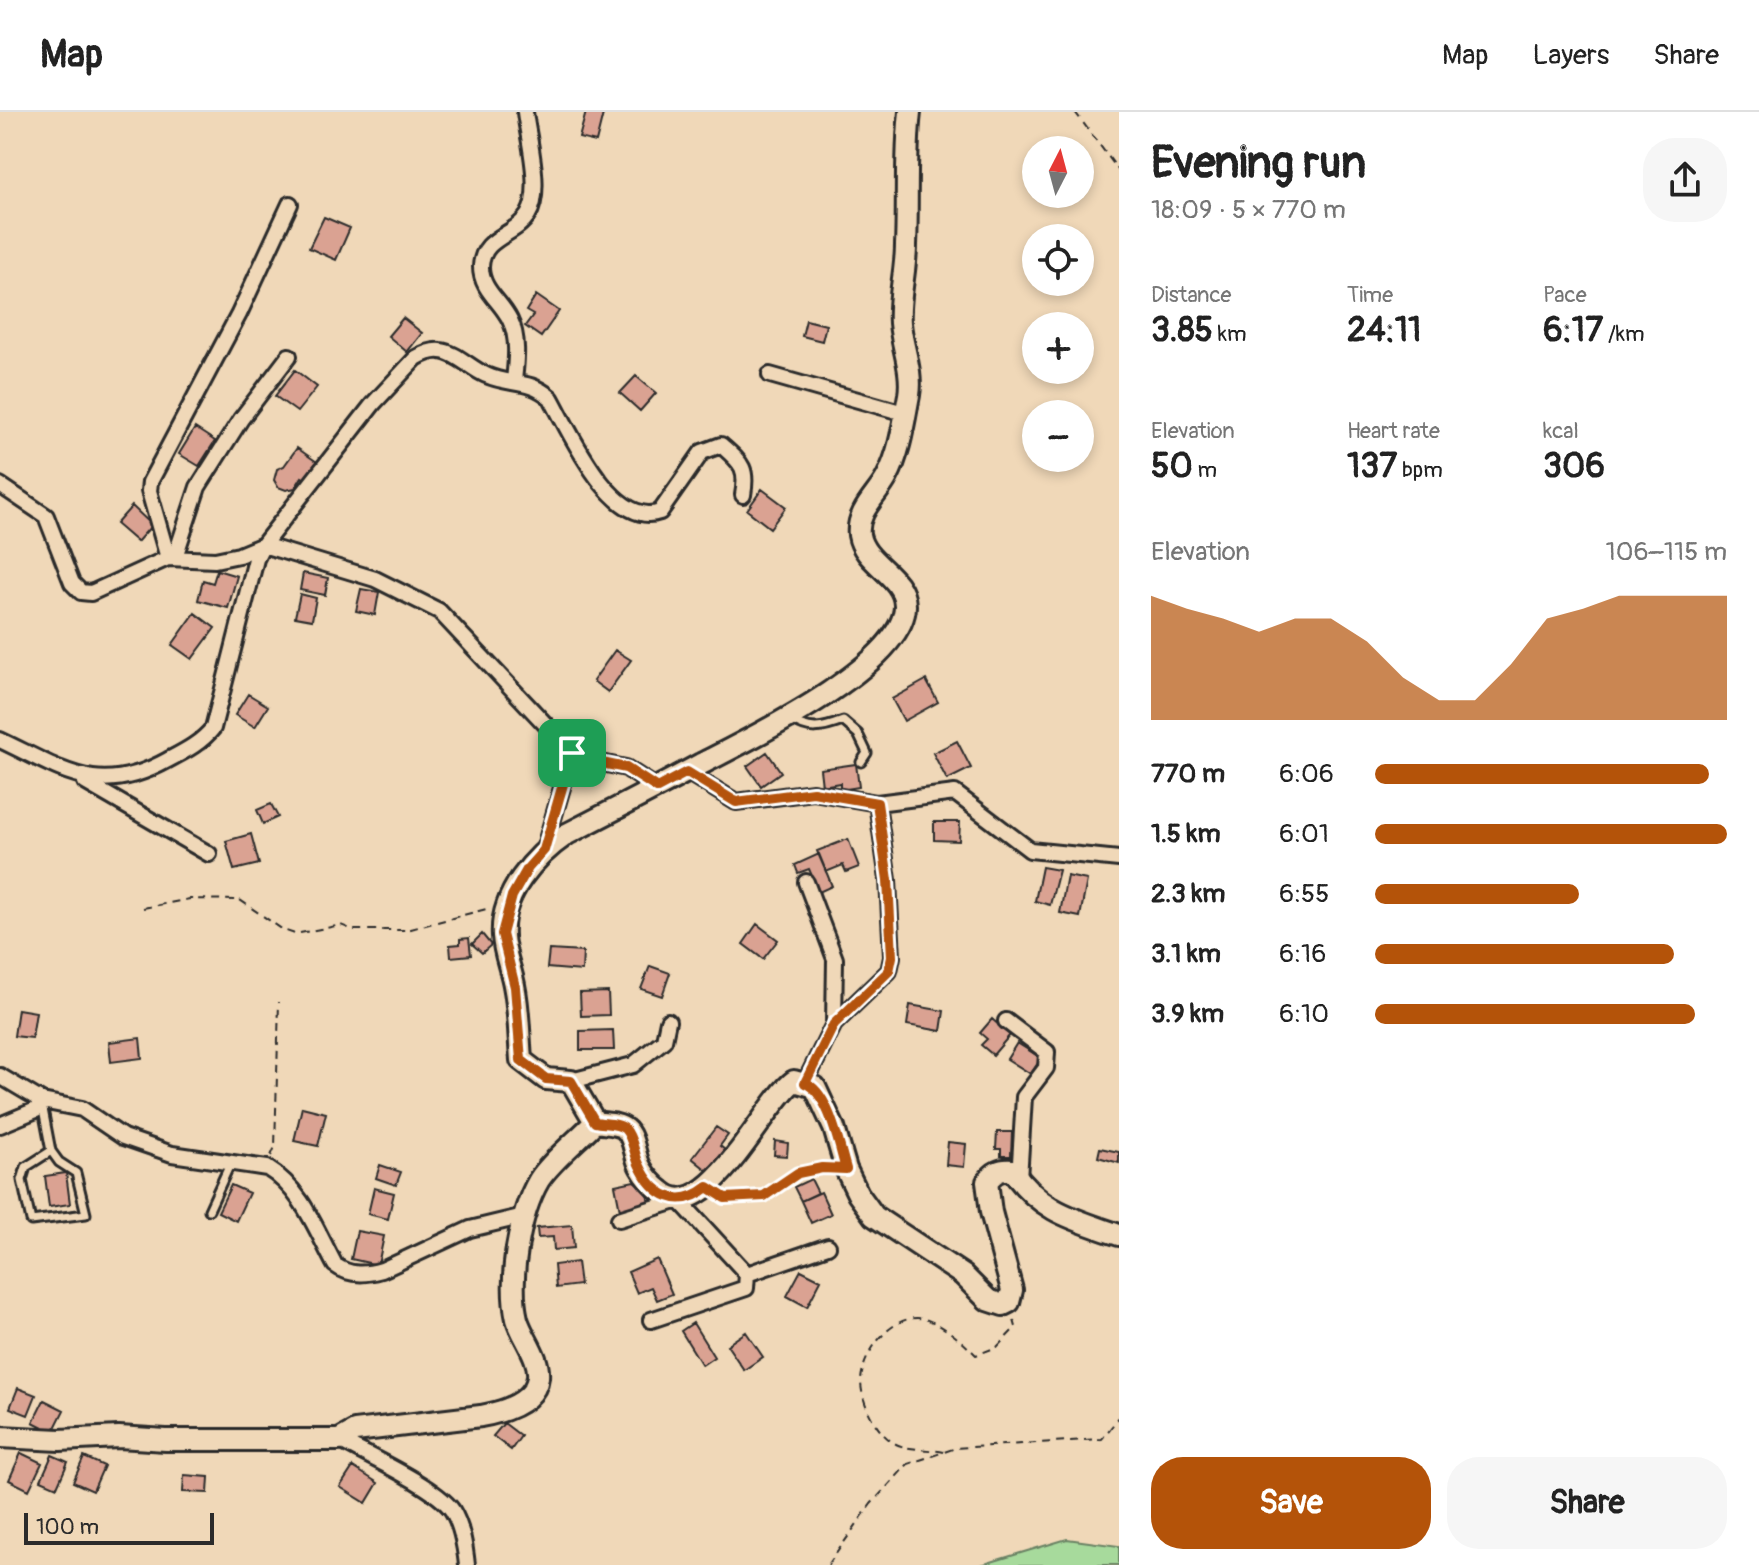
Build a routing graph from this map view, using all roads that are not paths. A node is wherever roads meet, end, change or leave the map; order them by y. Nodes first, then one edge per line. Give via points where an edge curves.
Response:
1 (525, 112) edge
2 (910, 112) edge
3 (290, 204) dead end
4 (289, 356) dead end
5 (770, 375) dead end
6 (514, 381) junction
7 (904, 413) junction
8 (0, 485) edge
9 (743, 495) dead end
10 (263, 545) junction
11 (172, 557) junction
12 (789, 718) junction
13 (0, 740) edge
14 (572, 753) junction
15 (861, 762) dead end
16 (687, 772) junction
17 (73, 775) junction
18 (657, 788) junction
19 (877, 803) junction
20 (544, 850) junction
21 (209, 854) dead end
22 (1119, 859) edge
23 (806, 882) dead end
24 (668, 1021) dead end
25 (1006, 1021) dead end
26 (834, 1024) junction
27 (0, 1076) edge
28 (571, 1081) junction
29 (805, 1083) junction
30 (42, 1101) junction
31 (595, 1122) junction
32 (0, 1125) edge
33 (51, 1151) junction
34 (231, 1162) junction
35 (1019, 1179) junction
36 (679, 1200) junction
37 (209, 1210) dead end
38 (524, 1216) junction
39 (619, 1219) dead end
40 (1119, 1235) edge
41 (828, 1246) dead end
42 (747, 1274) junction
43 (651, 1320) dead end
44 (0, 1437) edge
45 (339, 1440) junction
46 (467, 1565) edge

1 - 6 street via 532,206 528,216 489,245 481,265 485,286 511,321 517,352
2 - 7 street via 900,322 909,376
3 - 11 street via 150,482
4 - 11 street via 198,487
5 - 7 street
6 - 9 street via 551,398 597,479 613,498 644,514 660,512 702,452 721,445 741,463 746,478
6 - 10 street via 484,375 446,352 416,358 373,404
7 - 12 street via 897,450 887,477 863,510 859,535 869,555 901,589 902,621 868,662
8 - 11 street via 46,516 72,583 81,592 91,593
10 - 11 street via 215,560
10 - 14 street via 375,579 439,611
10 - 17 street via 213,728 205,738 157,766 121,778
12 - 15 lane via 804,729 843,721 858,734 867,753
12 - 16 street
13 - 17 street
14 - 18 street via 626,768
14 - 20 street
16 - 18 street
16 - 19 street via 736,802 813,792
17 - 21 street
18 - 20 street
19 - 22 street via 955,793 1030,850
19 - 26 street via 892,957 889,971
20 - 28 street via 528,868 502,934 515,987 521,1060 546,1079
23 - 26 street via 835,959
24 - 28 street via 664,1040 633,1065
25 - 35 street via 1047,1052 1046,1068 1024,1097
26 - 29 street
27 - 30 street
28 - 31 street
29 - 35 street via 822,1098 846,1169 874,1216 963,1275 988,1300 1003,1305 1012,1290 987,1182 1003,1169
29 - 36 street via 794,1081 783,1089 708,1187
30 - 32 street via 36,1110
30 - 33 lane
30 - 34 street via 82,1109 123,1137 172,1154
31 - 36 street via 622,1126 649,1180
31 - 38 street via 540,1179
33 - 33 lane via 26,1167 22,1180 31,1221 86,1214 76,1173
34 - 37 lane
34 - 38 street via 278,1175 296,1192 335,1265 355,1274 382,1270 470,1229
35 - 40 street via 1043,1205
36 - 39 street
36 - 42 street
38 - 45 street via 514,1286 517,1318 536,1363 532,1392 500,1412 355,1431
41 - 42 street
42 - 43 street via 746,1288
44 - 45 street
45 - 46 street via 451,1509

